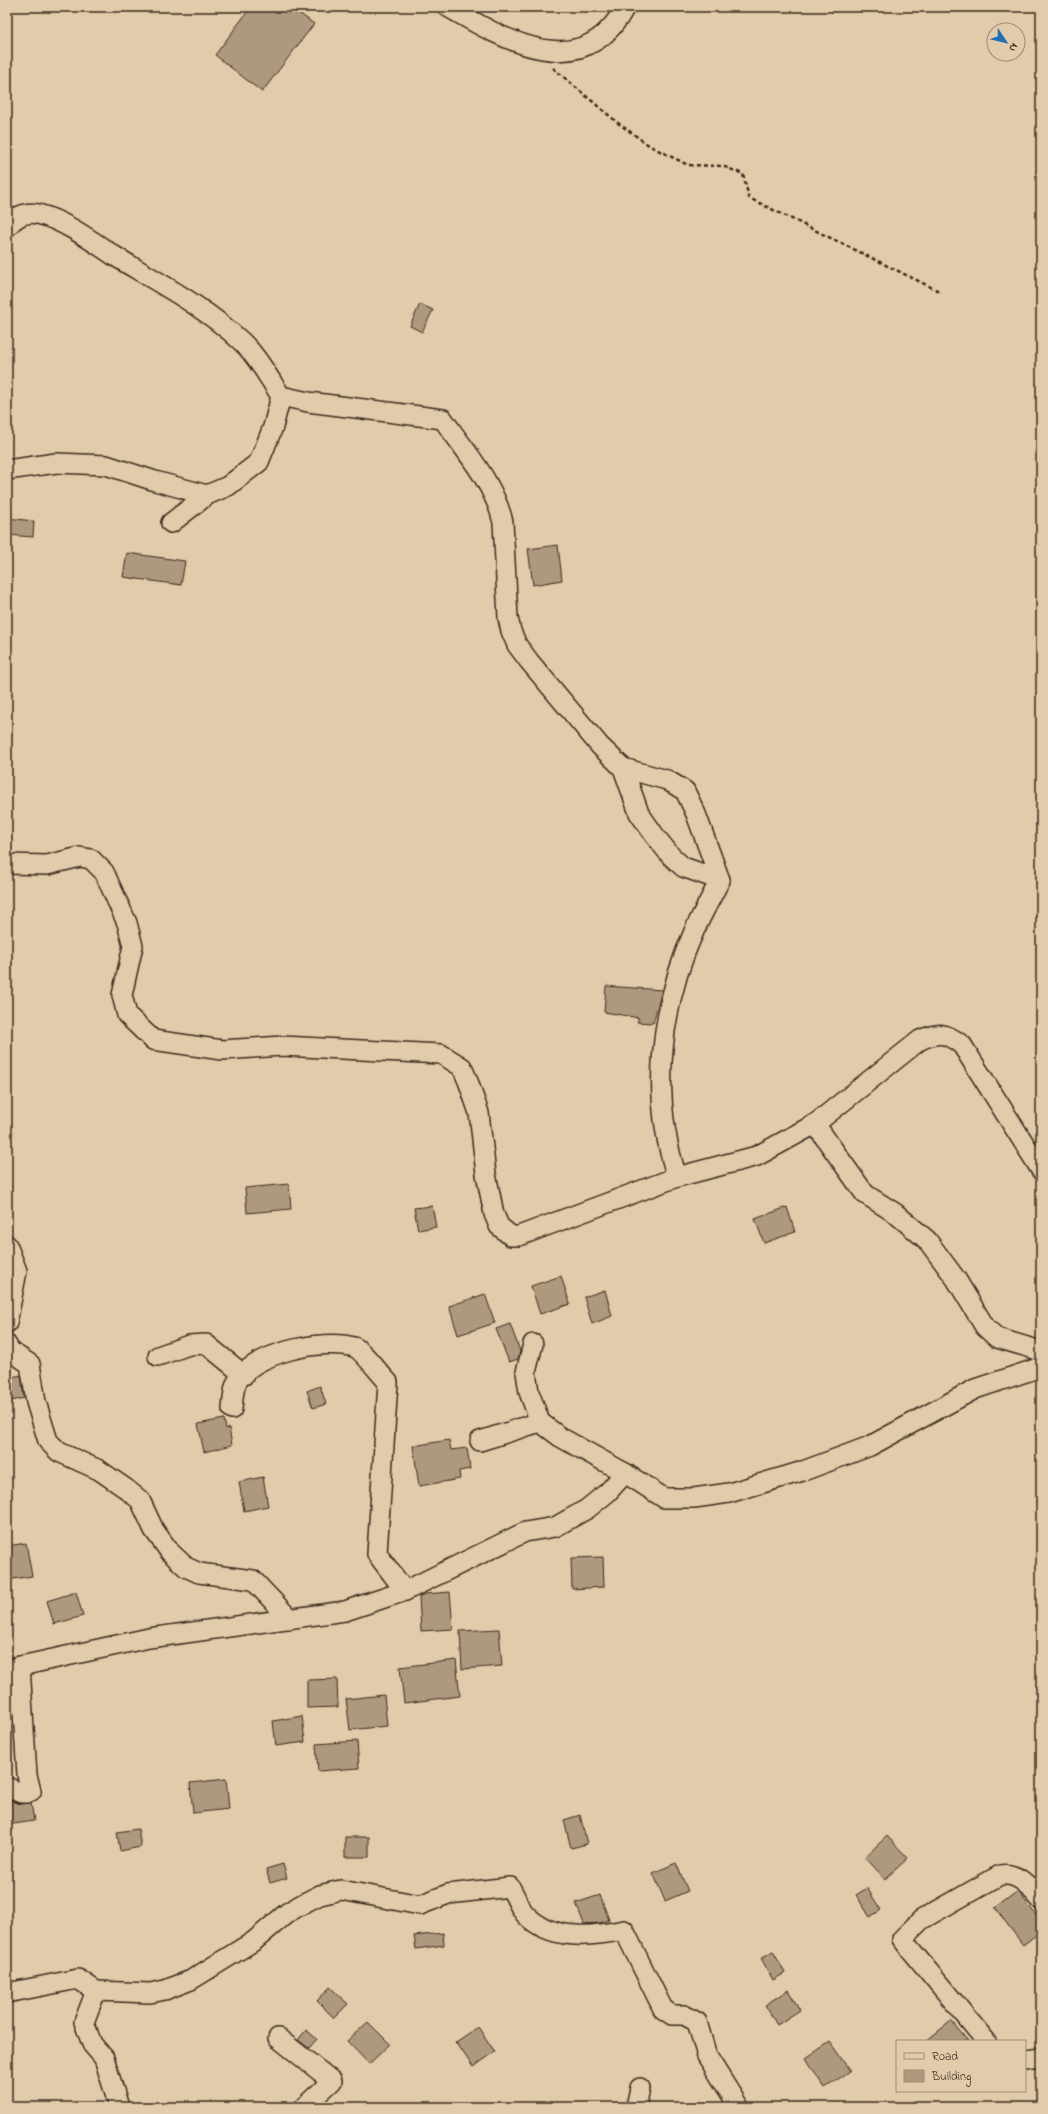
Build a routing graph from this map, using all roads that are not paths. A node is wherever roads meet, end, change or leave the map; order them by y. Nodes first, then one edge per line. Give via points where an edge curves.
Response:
1 (448, 7) edge
2 (625, 7) edge
3 (7, 228) edge
4 (281, 396) junction
5 (7, 470) edge
6 (207, 495) junction
7 (171, 523) dead end
8 (623, 768) junction
9 (7, 864) edge
10 (720, 880) junction
11 (815, 1124) junction
12 (1041, 1170) edge
13 (677, 1177) junction
14 (7, 1245) edge
15 (7, 1323) edge
16 (533, 1344) dead end
17 (7, 1345) edge
18 (1041, 1351) edge
19 (158, 1356) dead end
20 (1041, 1367) edge
21 (244, 1375) junction
22 (232, 1409) dead end
23 (540, 1422) junction
24 (480, 1441) dead end
25 (625, 1473) junction
26 (405, 1591) junction
27 (290, 1619) junction
28 (14, 1667) edge
29 (7, 1787) edge
30 (1041, 1900) edge
31 (96, 1991) junction
32 (7, 1993) edge
33 (278, 2038) dead end
34 (985, 2040) edge
35 (1041, 2058) edge
36 (1026, 2060) edge
37 (640, 2088) dead end
38 (119, 2107) edge
39 (304, 2107) edge
40 (636, 2107) edge
41 (739, 2107) edge

1 - 2 street via 495,33 528,47 556,52 590,44 618,22
3 - 4 street via 14,219 25,214 39,214 64,225 154,279 213,318 241,341 256,356
4 - 6 street via 273,427 259,462 228,486
4 - 8 street via 308,402 443,419 484,477 499,506 503,522 508,618 517,644 600,746
5 - 6 street via 56,463 106,465
6 - 7 street
8 - 10 street via 639,813 672,856 683,866
8 - 10 street via 667,780 685,791
9 - 13 street via 47,865 80,857 91,859 104,872 127,923 133,946 122,995 127,1015 153,1040 222,1050 282,1046 314,1047 441,1054 452,1059 462,1068 479,1113 486,1174 494,1214 499,1226 511,1236 519,1236
10 - 13 street via 695,929 678,974 662,1049 664,1120 668,1150
11 - 12 street via 920,1040 935,1034 949,1036 962,1045
11 - 13 street via 757,1156
11 - 18 street via 865,1194 895,1213 928,1240 956,1279 985,1327 997,1338
14 - 15 street via 17,1271
16 - 23 street via 526,1372 529,1392
17 - 27 street via 10,1351 30,1364 36,1402 48,1441 59,1452 99,1470 140,1500 154,1530 170,1552 186,1567 199,1573 253,1580
19 - 21 street via 189,1345 206,1344
20 - 25 street via 975,1389 870,1446 796,1474 736,1491 694,1498 664,1498
21 - 22 street via 236,1384
21 - 26 street via 254,1363 283,1352 313,1345 334,1344 356,1347 388,1382 377,1554
23 - 24 street
23 - 25 street via 560,1437
25 - 26 street via 608,1492 587,1509 555,1527 525,1532
26 - 27 street via 345,1611
27 - 28 street via 149,1638
28 - 29 street via 31,1791 21,1793
30 - 34 street via 1017,1876 1000,1875 921,1920 902,1939
31 - 32 street via 78,1979
31 - 38 street via 84,2022 92,2044 104,2058
31 - 41 street via 150,1993 191,1980 254,1941 287,1913 330,1892 341,1890 420,1905 448,1894 510,1887 524,1913 539,1926 562,1935 607,1934 624,1930 663,2009 672,2015 684,2015 697,2022 707,2056
33 - 39 street via 332,2081
35 - 36 street
37 - 40 street

